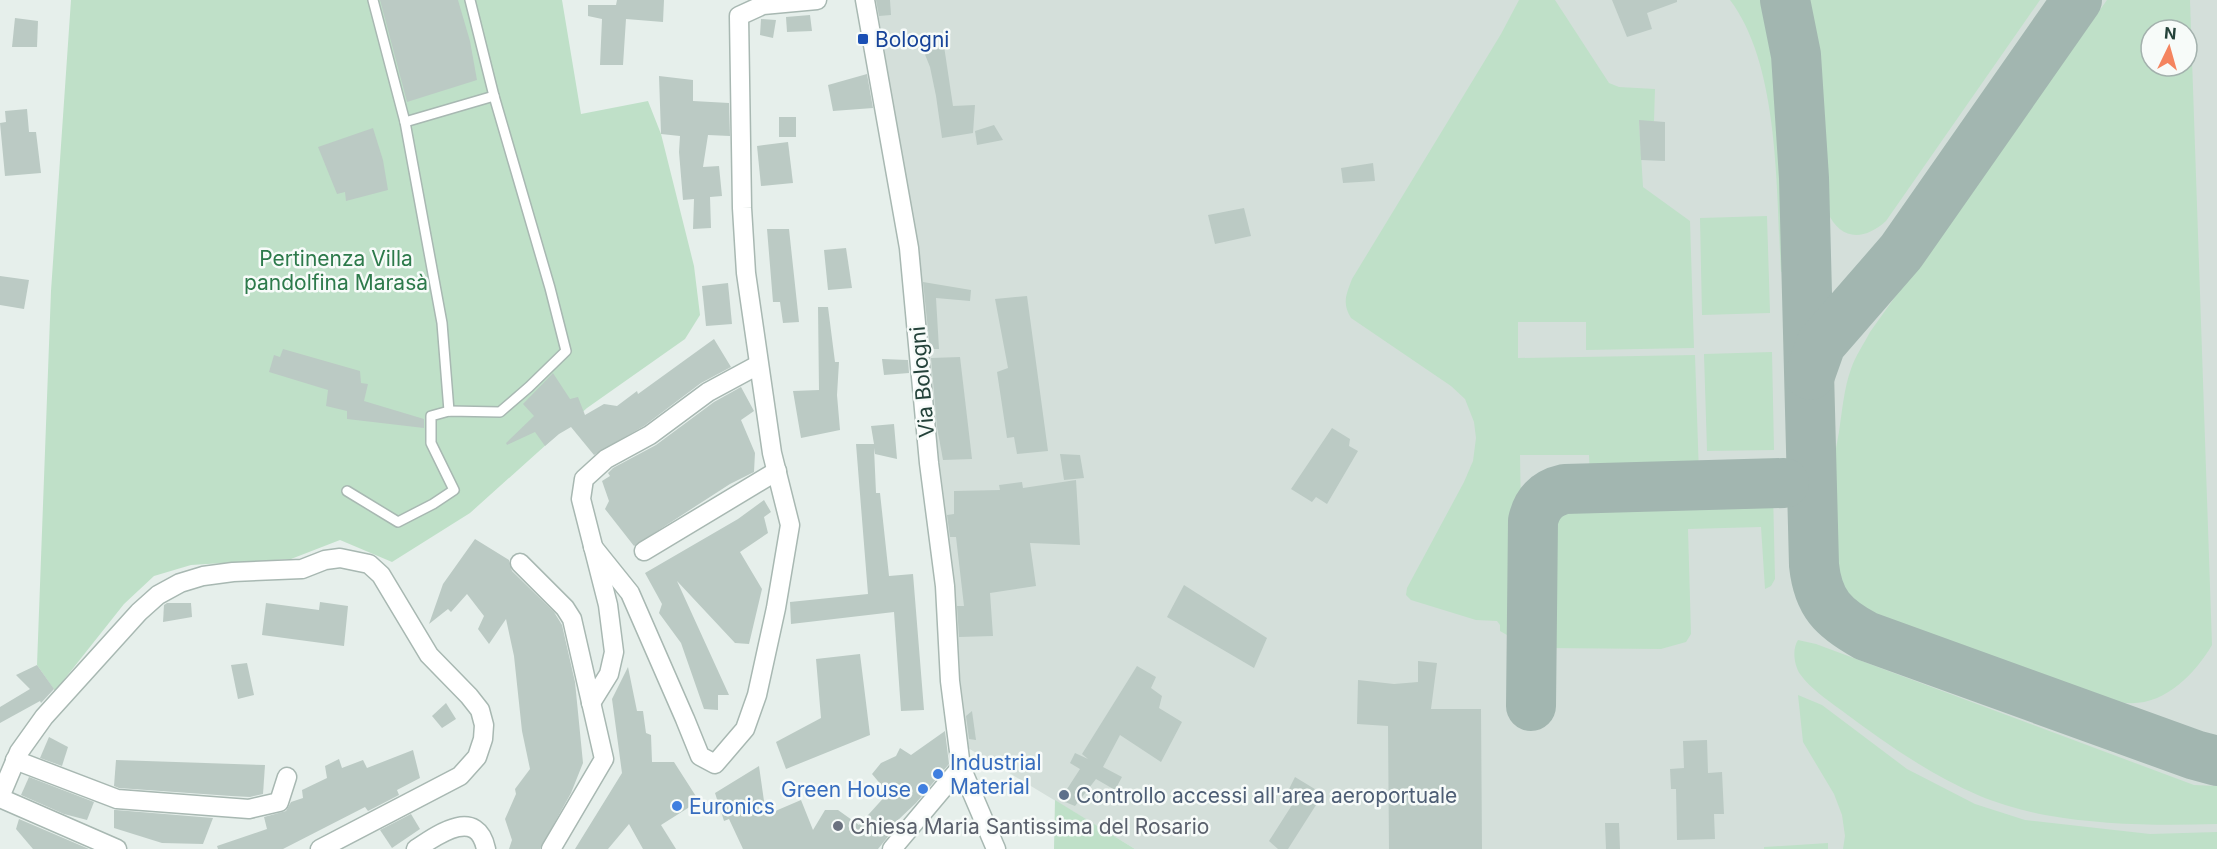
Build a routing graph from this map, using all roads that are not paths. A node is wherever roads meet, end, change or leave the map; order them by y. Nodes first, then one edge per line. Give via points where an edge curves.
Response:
1 (373, 0) edge
2 (470, 0) edge
3 (817, 0) edge
4 (866, 0) edge
5 (494, 96) junction
6 (405, 122) junction
7 (758, 365) junction
8 (449, 411) junction
9 (777, 471) junction
10 (347, 491) dead end
11 (593, 547) junction
12 (644, 551) dead end
13 (520, 563) dead end
14 (591, 703) junction
15 (15, 760) junction
16 (960, 767) junction
17 (287, 777) dead end
18 (0, 797) edge
19 (117, 849) edge
20 (320, 849) edge
21 (416, 849) edge
22 (486, 849) edge
23 (551, 849) edge
24 (892, 849) edge
25 (996, 849) edge

1 - 6 lane
2 - 5 lane
3 - 7 street via 763,5 739,16 742,219
4 - 16 street, Via Bologni via 909,248
5 - 6 lane
5 - 8 lane via 566,351 500,412
6 - 8 lane via 442,323
7 - 9 street
7 - 11 street via 708,392 650,435 606,459 584,479 581,499
8 - 10 lane via 431,416 431,443 454,490 398,522
9 - 11 street via 790,525 776,608 757,695 745,729 715,764 700,756 630,593
9 - 12 street
11 - 14 street via 608,605 614,652 609,674
13 - 14 street via 566,608 572,619
14 - 23 street via 604,759
15 - 17 street via 117,799 249,809 279,802
15 - 18 street
15 - 20 street via 44,717 158,595 180,583 223,573 302,569 340,558 369,564 390,588 429,655 480,710 483,739 477,757 460,776
16 - 24 street
16 - 25 street, Via Bologni
18 - 19 street
21 - 22 street via 444,830 458,826 480,834

